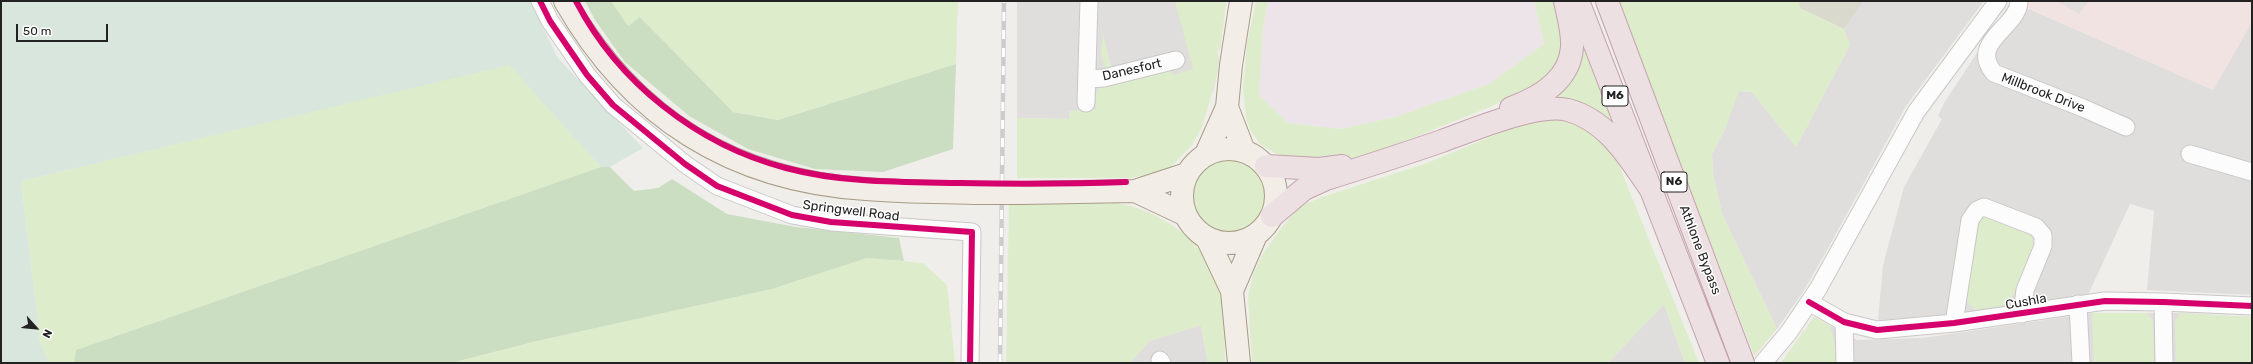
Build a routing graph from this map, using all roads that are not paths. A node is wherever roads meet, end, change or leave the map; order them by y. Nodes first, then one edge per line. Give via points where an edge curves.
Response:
1 (540, 1) edge
2 (565, 1) edge
3 (1089, 1) edge
4 (1241, 1) edge
5 (1565, 1) edge
6 (1578, 1) edge
7 (1607, 1) edge
8 (1998, 1) edge
9 (2019, 1) edge
10 (1176, 60) dead end
11 (1088, 79) junction
12 (1086, 103) dead end
13 (1227, 107) junction
14 (2125, 128) dead end
15 (1244, 151) junction
16 (1206, 154) junction
17 (2190, 154) dead end
18 (1266, 166) junction
19 (2252, 172) edge
20 (1187, 174) junction
21 (1652, 191) junction
22 (1135, 192) junction
23 (1186, 215) junction
24 (1272, 216) junction
25 (1256, 235) junction
26 (1207, 238) junction
27 (1232, 291) junction
28 (1809, 302) junction
29 (2163, 302) junction
30 (2078, 304) junction
31 (2252, 306) edge
32 (2022, 314) junction
33 (1844, 322) junction
34 (1954, 324) junction
35 (1769, 357) edge
36 (970, 363) edge
37 (1239, 363) edge
38 (1718, 363) edge
39 (1743, 363) edge
40 (1845, 363) edge
41 (2081, 363) edge
42 (2164, 363) edge

1 - 36 street, Springwell Road via 575,59 613,105 685,164 717,186 792,215 831,222 972,232
2 - 22 main road, bridge via 583,32 613,72 644,102 670,123 748,166 824,184 864,189 974,193
3 - 11 street, Danesfort
4 - 13 main road
5 - 18 highway via 1572,46 1570,60 1563,75 1550,89 1528,102 1352,165 1319,169
6 - 21 highway, M6
7 - 39 highway, Athlone Bypass / N6
8 - 28 street via 1916,112
9 - 14 street, Millbrook Drive via 2016,10 1988,48 1986,56 1994,74 2083,108
10 - 11 street, Danesfort via 1104,78
11 - 12 street, Danesfort
13 - 15 main road
13 - 16 main road
15 - 16 main road via 1222,149
15 - 18 main road
16 - 20 main road
17 - 19 street
18 - 24 main road via 1274,181 1276,197
20 - 22 main road
20 - 23 main road via 1182,201
21 - 24 highway via 1615,139 1584,117 1568,110 1551,108 1510,118 1326,179 1304,189
21 - 38 highway, Athlone Bypass / N6
22 - 23 main road
23 - 26 main road via 1192,225
24 - 25 main road
25 - 26 main road via 1246,240 1228,243
25 - 27 main road
26 - 27 main road
27 - 37 main road
28 - 33 street, Cushla
28 - 35 street
29 - 30 street, Cushla via 2111,301
29 - 31 street, Cushla
29 - 42 street
30 - 32 street, Cushla
30 - 41 street
32 - 34 street, Cushla
32 - 34 street, Cushla via 2025,290 2043,246 2043,234 2036,227 1984,207 1977,210 1970,220
33 - 34 street, Cushla via 1877,330
33 - 40 street

